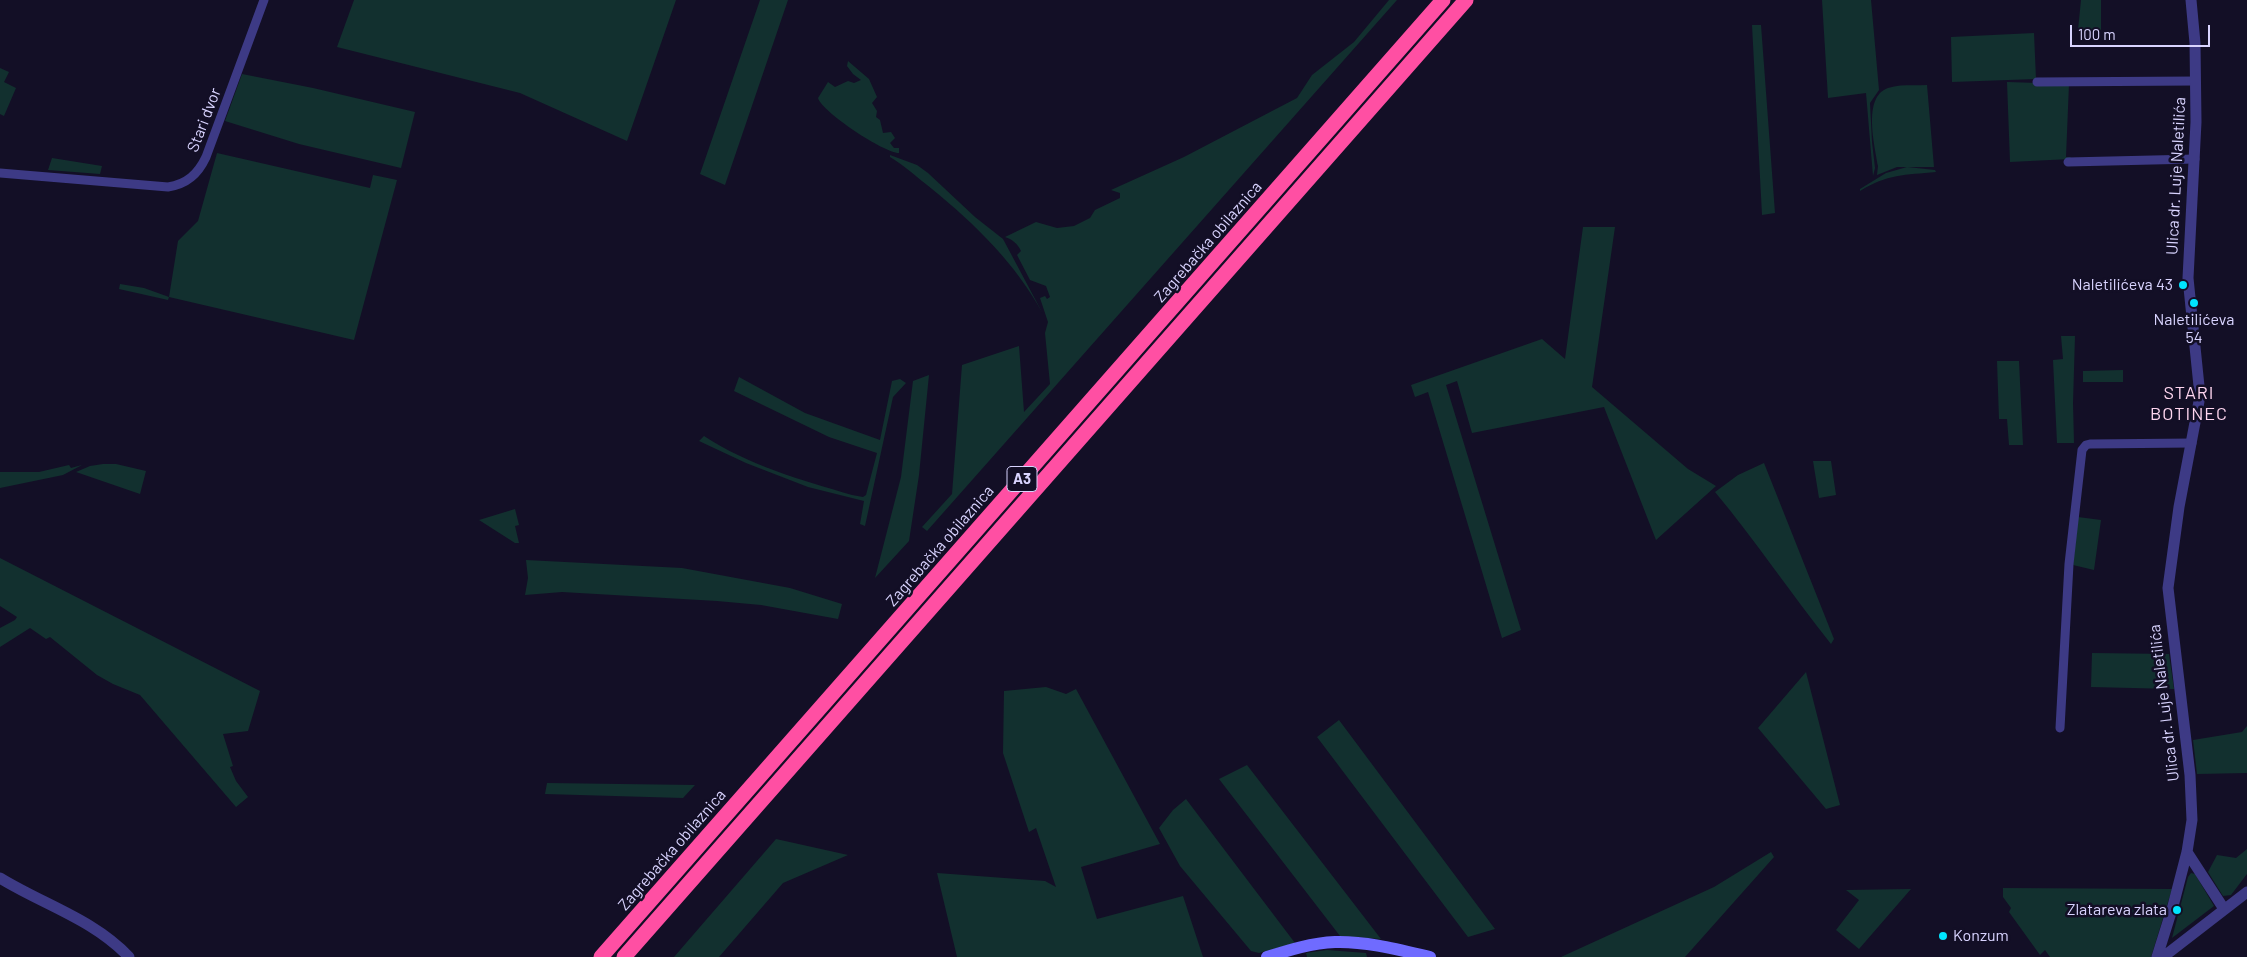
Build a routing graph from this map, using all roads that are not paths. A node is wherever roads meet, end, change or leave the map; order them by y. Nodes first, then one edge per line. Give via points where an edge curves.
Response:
1 (264, 0) edge
2 (1444, 0) edge
3 (1466, 0) edge
4 (2191, 0) edge
5 (2196, 81) junction
6 (2036, 82) dead end
7 (2195, 159) junction
8 (2068, 162) dead end
9 (0, 173) edge
10 (2192, 442) junction
11 (2060, 728) dead end
12 (2187, 852) junction
13 (0, 878) edge
14 (2247, 892) edge
15 (2224, 909) junction
16 (129, 957) edge
17 (601, 957) edge
18 (624, 957) edge
19 (1267, 957) edge
20 (1430, 957) edge
21 (2157, 957) edge
22 (2163, 957) edge

1 - 9 street, Stari dvor via 206,157 198,172 187,181 168,187
2 - 17 highway, Zagrebačka obilaznica / A3
3 - 18 highway, Zagrebačka obilaznica / A3
4 - 5 street, Ulica dr. Luje Naletilića
5 - 6 street
5 - 7 street, Ulica dr. Luje Naletilića
7 - 8 street
7 - 10 street, Ulica dr. Luje Naletilića via 2188,278 2200,396
10 - 11 street via 2090,444 2082,450 2069,564
10 - 12 street, Ulica dr. Luje Naletilića via 2168,588 2192,805
12 - 15 street
12 - 21 street, Ulica dr. Luje Naletilića
13 - 16 street via 79,918 114,942
14 - 15 street
15 - 22 street
19 - 20 main road via 1336,942

